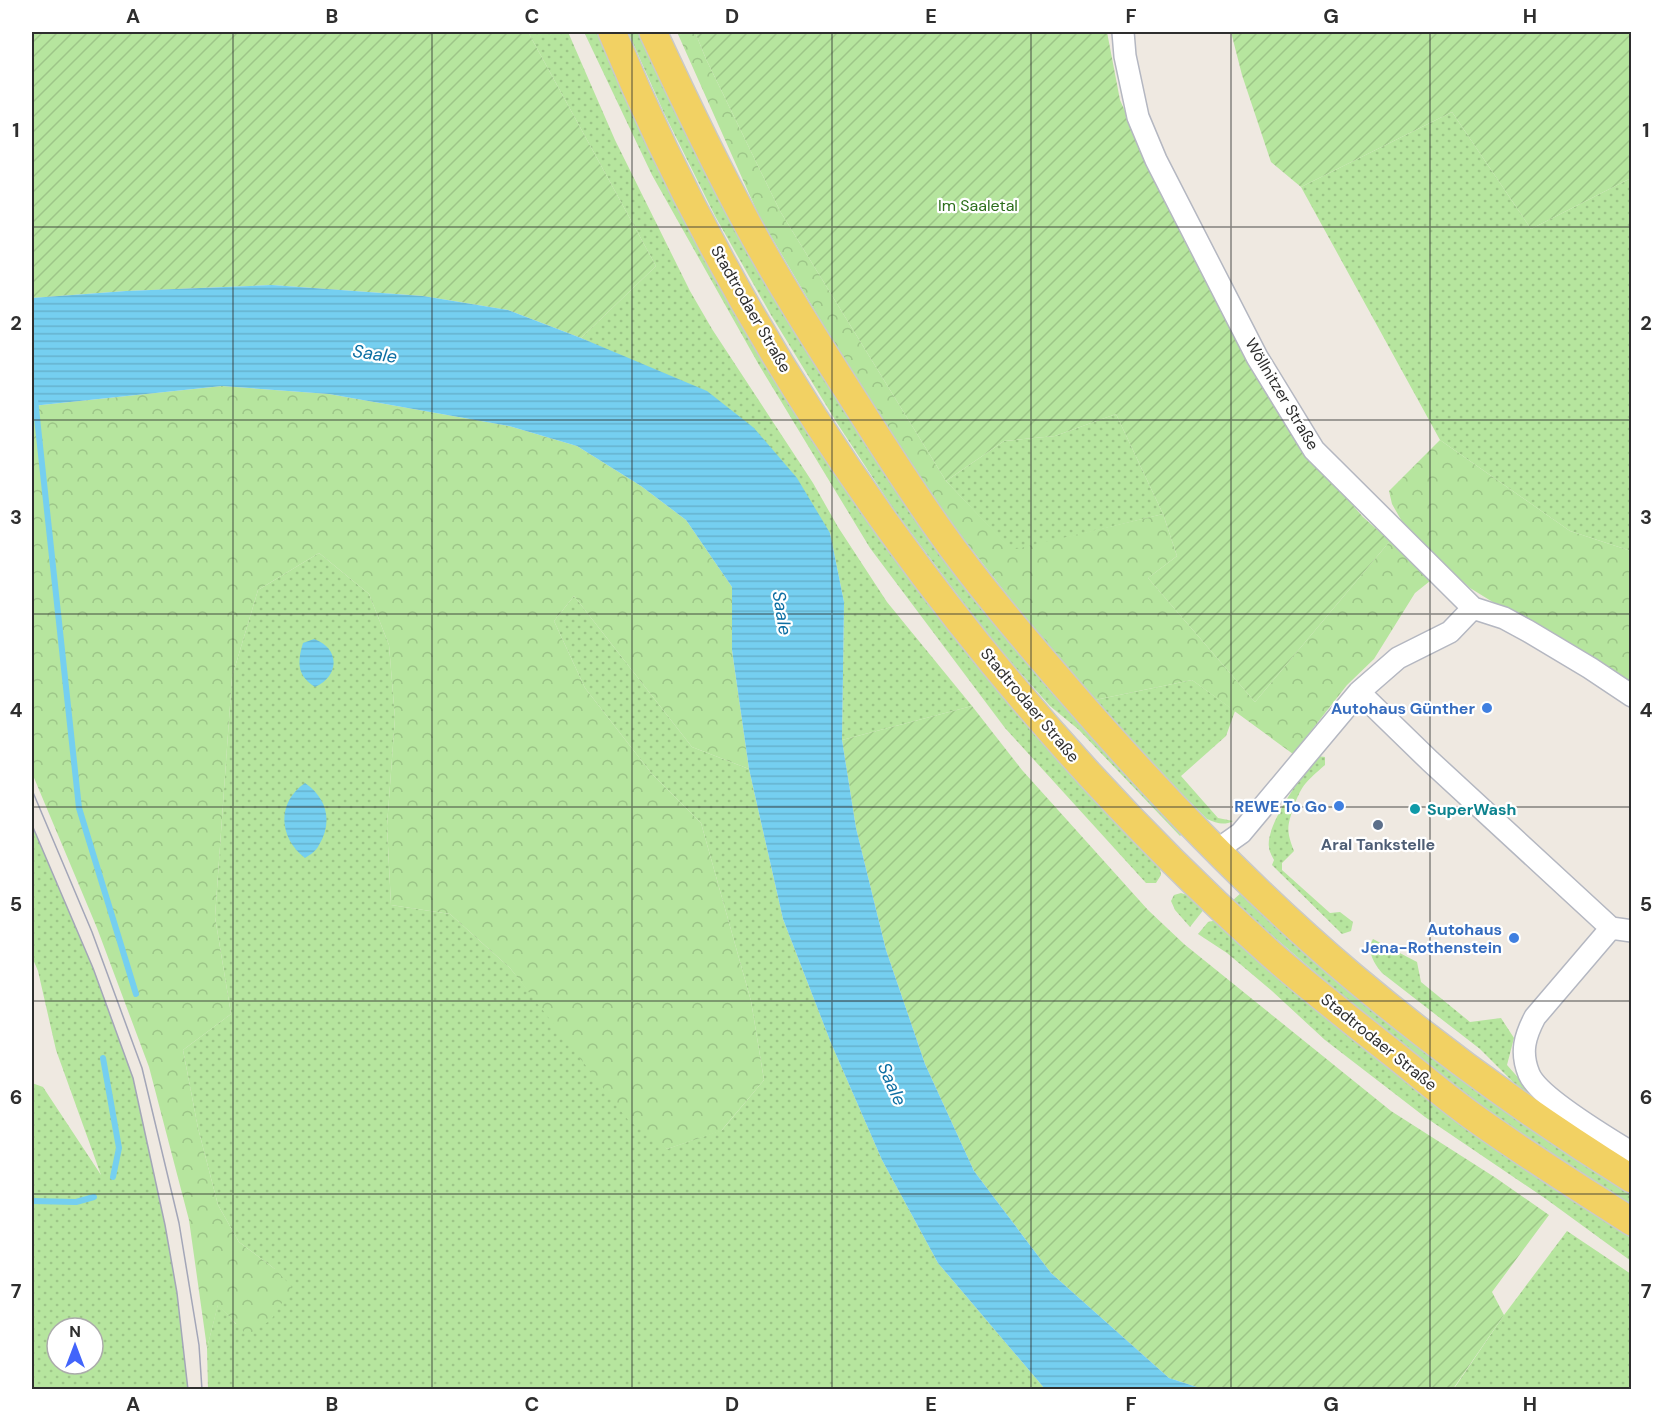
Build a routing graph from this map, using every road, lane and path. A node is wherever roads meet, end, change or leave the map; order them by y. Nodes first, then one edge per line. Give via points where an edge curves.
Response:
1 (612, 32) edge
2 (653, 32) edge
3 (1123, 32) edge
4 (1473, 608) junction
5 (1359, 692) junction
6 (1632, 696) edge
7 (1217, 850) junction
8 (1185, 873) junction
9 (1621, 930) edge
10 (1632, 1152) edge
11 (1632, 1179) edge
12 (1632, 1222) edge

1 - 8 main road, Stadtrodaer Straße via 679,179 731,276 845,464 942,599 1008,681
2 - 7 main road via 749,226 790,298 935,524 1017,630 1169,802
3 - 4 street, Wöllnitzer Straße via 1138,117 1257,357 1314,450
4 - 5 street via 1450,632 1398,658
4 - 6 street, Wöllnitzer Straße via 1504,618
5 - 7 street via 1241,833
5 - 9 street via 1430,761
7 - 8 main road
7 - 11 main road via 1352,976 1518,1104
8 - 12 main road, Stadtrodaer Straße via 1282,963 1454,1102
9 - 10 street via 1535,1017 1524,1046 1530,1075 1539,1088 1583,1122

